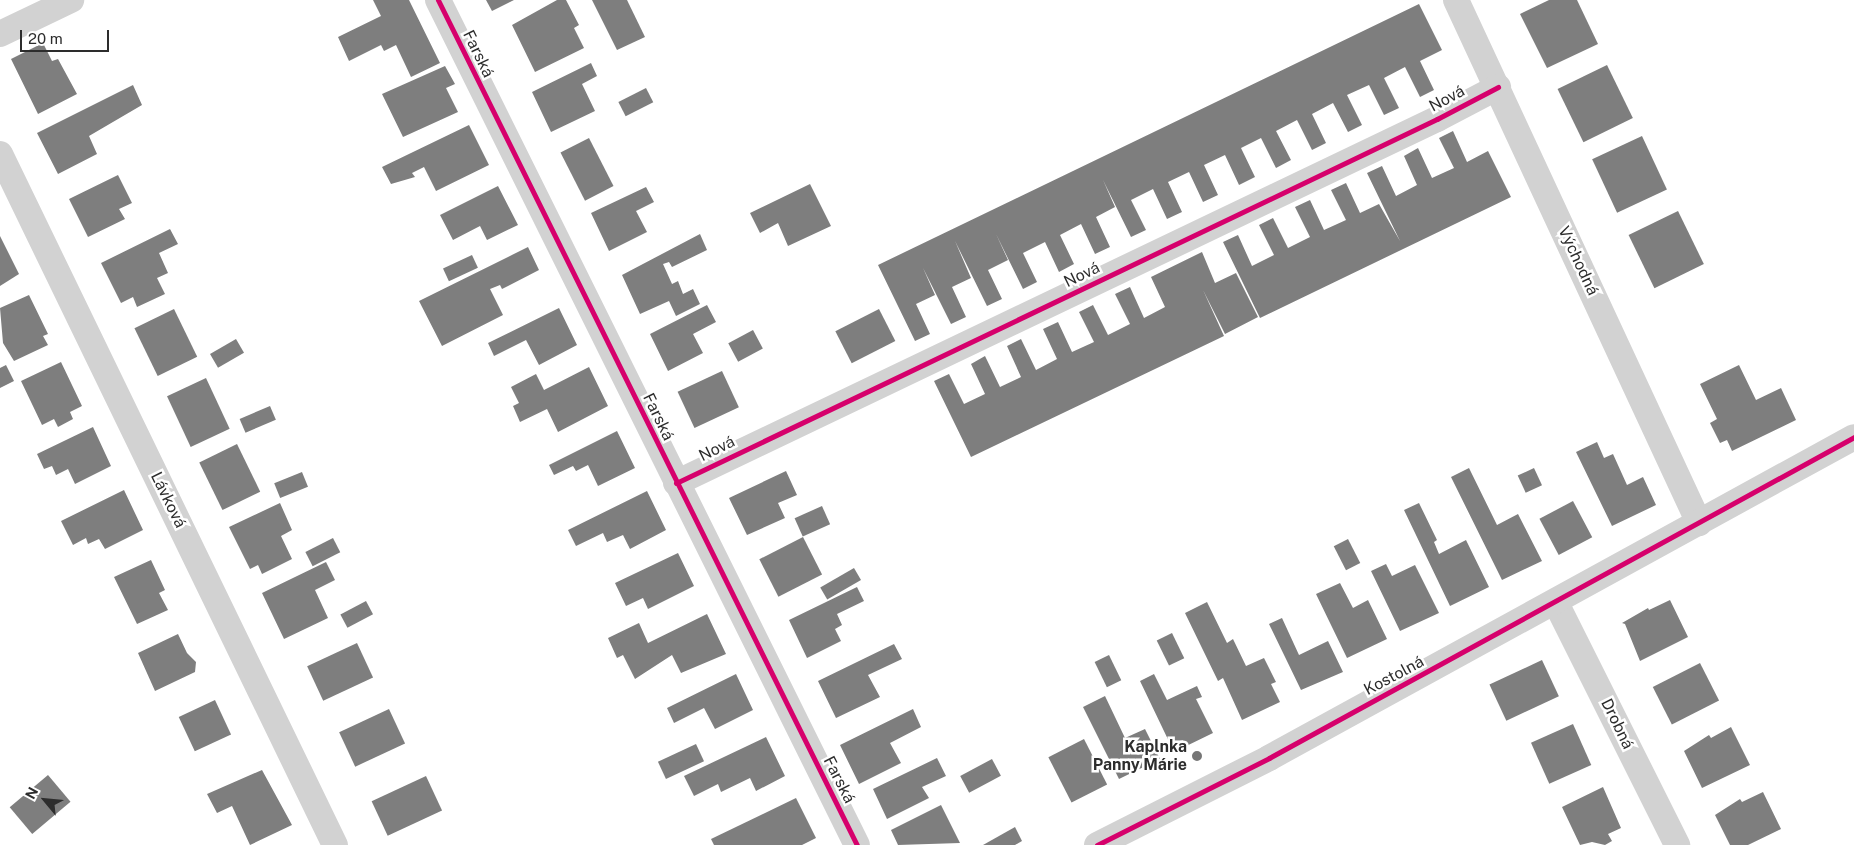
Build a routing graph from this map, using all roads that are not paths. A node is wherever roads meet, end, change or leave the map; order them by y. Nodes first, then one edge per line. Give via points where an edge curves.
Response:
1 (71, 0) edge
2 (438, 0) edge
3 (1456, 0) edge
4 (0, 34) edge
5 (1498, 87) junction
6 (0, 154) edge
7 (1854, 437) edge
8 (676, 483) junction
9 (1699, 523) junction
10 (1556, 603) junction
11 (335, 845) edge
12 (857, 845) edge
13 (1097, 845) edge
14 (1677, 845) edge

1 - 4 street
2 - 8 street, Farská
3 - 5 street, Východná
5 - 8 street, Nová
5 - 9 street, Východná
6 - 11 street, Lávková
7 - 9 street, Kostolná
8 - 12 street, Farská
9 - 10 street, Kostolná
10 - 13 street, Kostolná via 1269,758
10 - 14 street, Drobná

